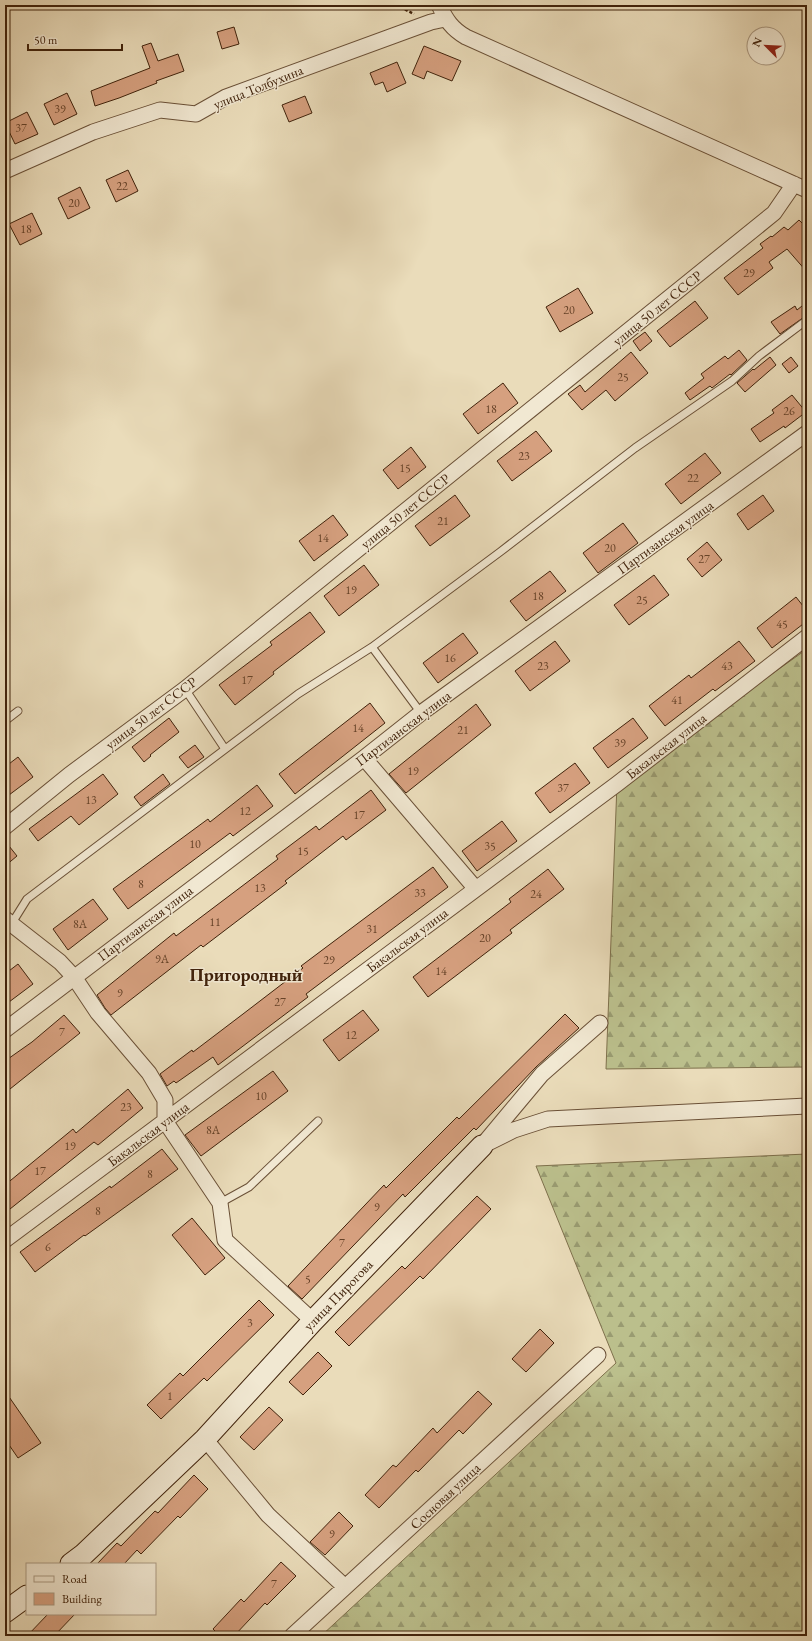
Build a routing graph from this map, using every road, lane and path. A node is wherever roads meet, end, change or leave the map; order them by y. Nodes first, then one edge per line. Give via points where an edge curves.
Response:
1 (442, 12) edge
2 (5, 171) edge
3 (800, 187) edge
4 (807, 320) edge
5 (807, 434) edge
6 (807, 637) edge
7 (372, 647) junction
8 (185, 689) junction
9 (18, 711) dead end
10 (421, 713) junction
11 (5, 722) edge
12 (225, 749) junction
13 (364, 758) junction
14 (5, 827) edge
15 (476, 889) junction
16 (9, 921) edge
17 (74, 977) junction
18 (600, 1023) dead end
19 (5, 1030) edge
20 (807, 1106) edge
21 (165, 1121) junction
22 (318, 1121) dead end
23 (482, 1146) junction
24 (220, 1203) junction
25 (5, 1240) edge
26 (313, 1321) junction
27 (598, 1355) dead end
28 (205, 1439) junction
29 (72, 1563) edge
30 (345, 1587) junction
31 (26, 1597) edge
32 (5, 1612) edge
33 (292, 1636) edge

1 - 2 street, улица Толбухина via 431,22 226,97 196,114 160,110 93,132
1 - 3 street via 454,30 466,38
3 - 8 street, улица 50 лет СССР via 774,212
4 - 7 lane via 759,356 732,382 635,448
5 - 10 street, Партизанская улица
6 - 15 street, Бакальская улица
7 - 10 lane
7 - 12 lane via 298,694
8 - 12 lane
8 - 14 street, улица 50 лет СССР via 69,774
9 - 11 lane
10 - 13 street, Партизанская улица
12 - 16 lane via 27,899
13 - 15 street
13 - 17 street, Партизанская улица
15 - 21 street, Бакальская улица
16 - 17 street via 60,962
17 - 19 street, Партизанская улица
17 - 21 street via 98,1013 149,1073 165,1100
18 - 23 street, улица Пирогова via 542,1074
20 - 23 street via 548,1119 514,1130
21 - 24 street
21 - 25 street, Бакальская улица
22 - 24 lane via 249,1187
23 - 26 street, улица Пирогова
24 - 26 street via 225,1240
26 - 28 street, улица Пирогова
27 - 30 street, Сосновая улица
28 - 29 street, улица Пирогова
28 - 30 street via 268,1515
30 - 33 street, Сосновая улица
31 - 32 street

